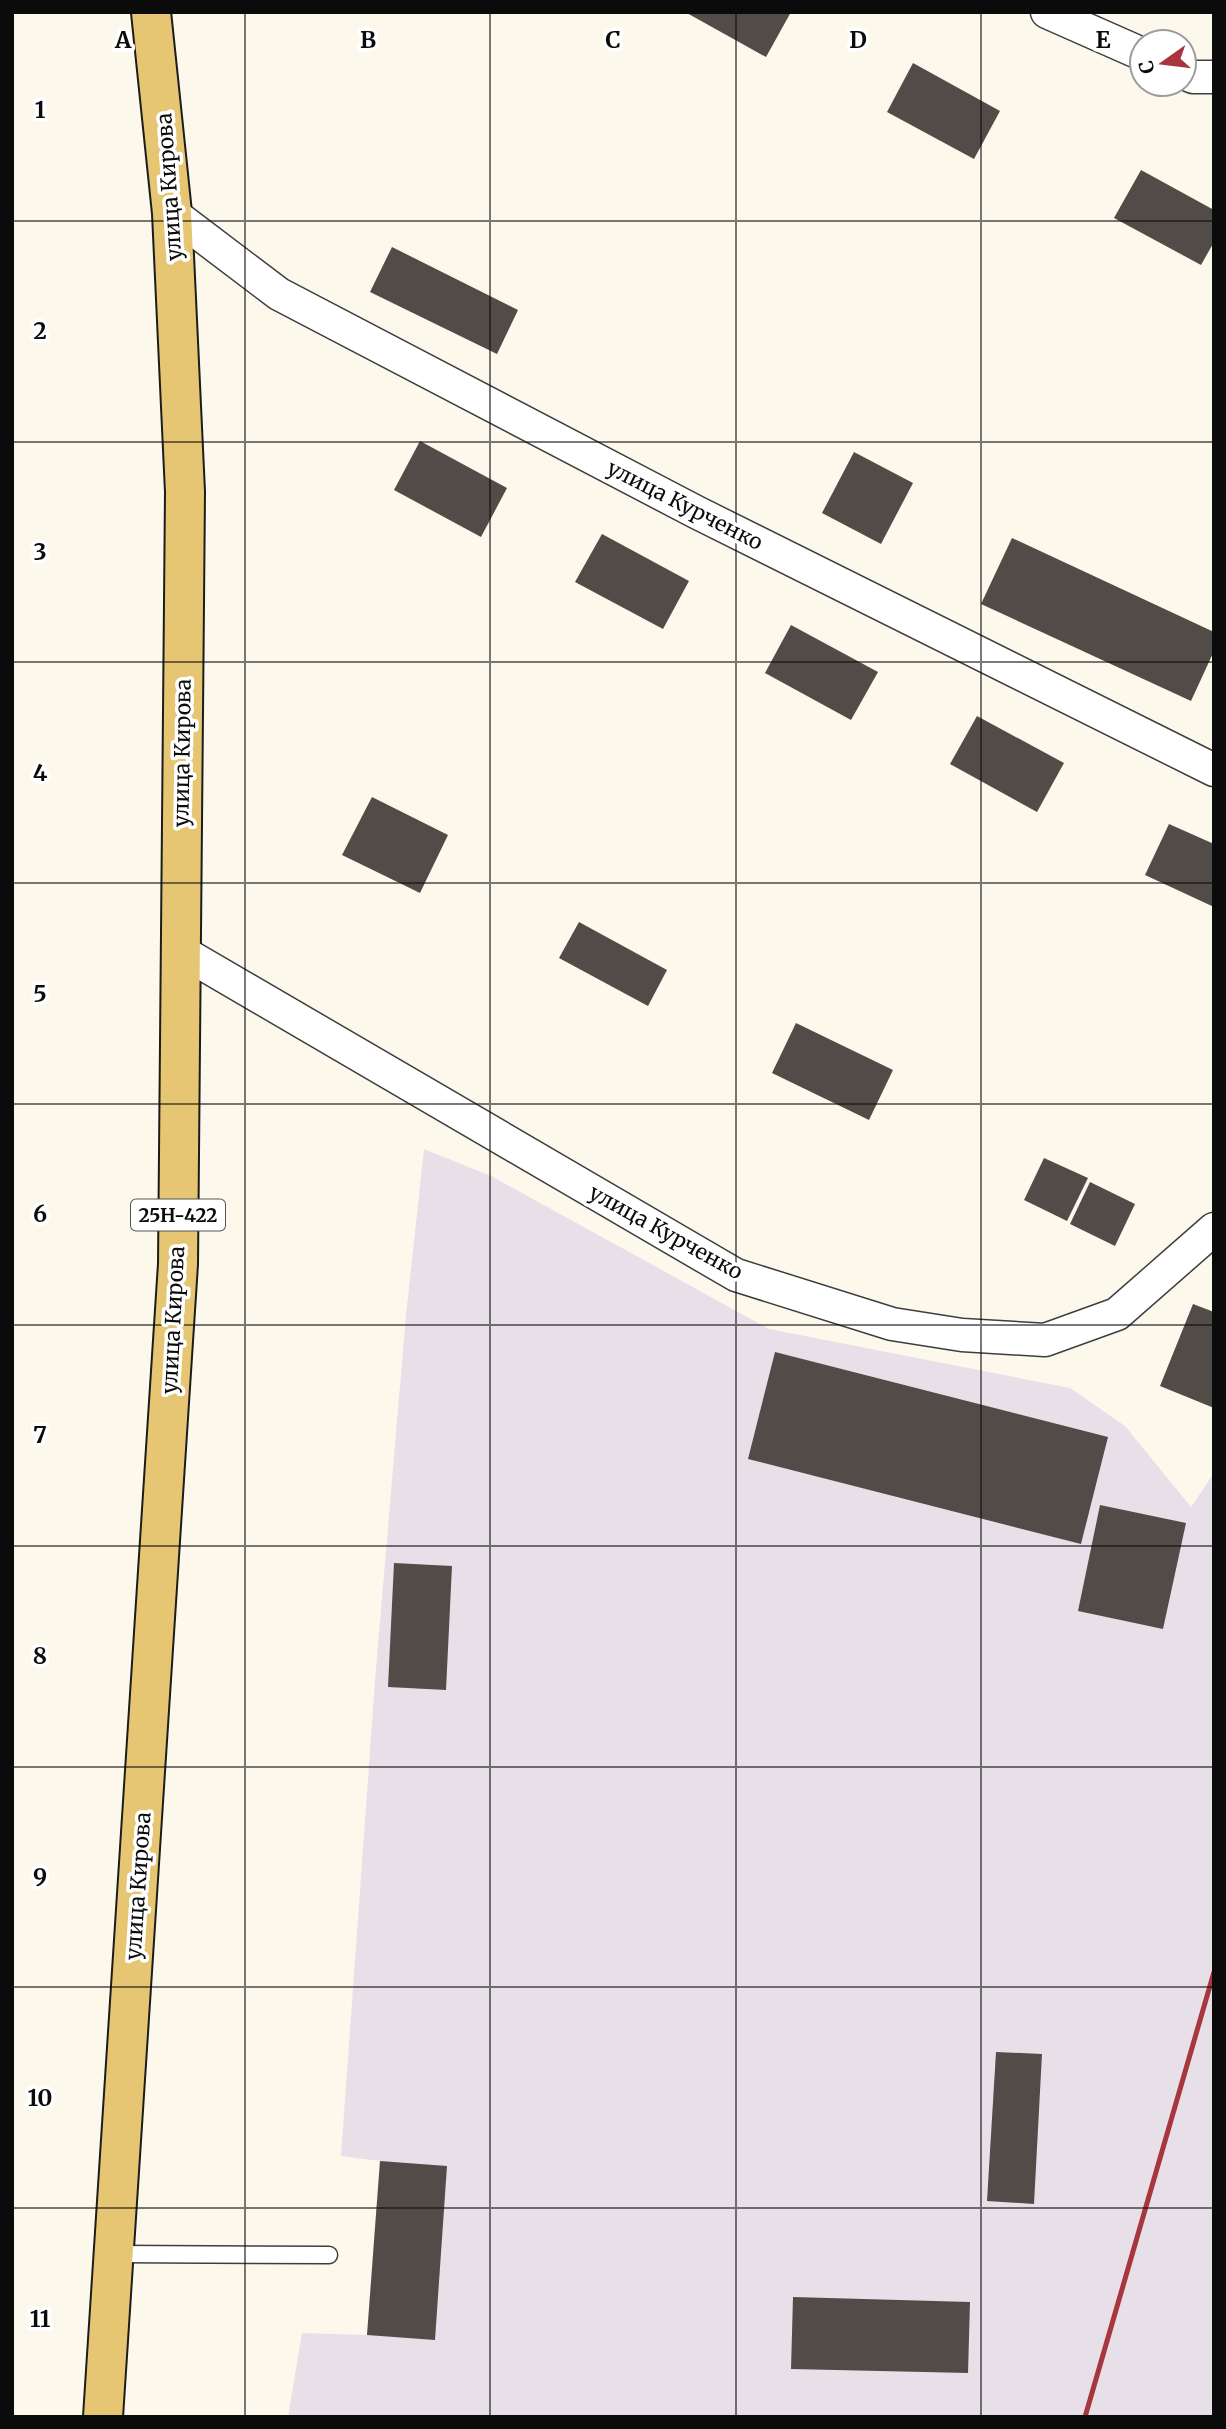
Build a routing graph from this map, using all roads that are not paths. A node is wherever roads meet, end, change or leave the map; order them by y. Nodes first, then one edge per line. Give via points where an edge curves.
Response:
1 (151, 12) edge
2 (1047, 12) edge
3 (1128, 48) edge
4 (172, 212) junction
5 (1214, 770) edge
6 (179, 950) junction
7 (1214, 1228) edge
8 (115, 2254) junction
9 (329, 2255) dead end
10 (103, 2417) edge

1 - 4 main road, улица Кирова / 25Н-422
2 - 3 street
4 - 5 street, улица Курченко via 279,294 696,512
4 - 6 main road, улица Кирова / 25Н-422 via 185,492
6 - 7 street, улица Курченко via 736,1275 892,1324 962,1335 1045,1340 1117,1314
6 - 8 main road, улица Кирова / 25Н-422 via 178,1264
8 - 9 lane
8 - 10 main road, улица Кирова / 25Н-422

